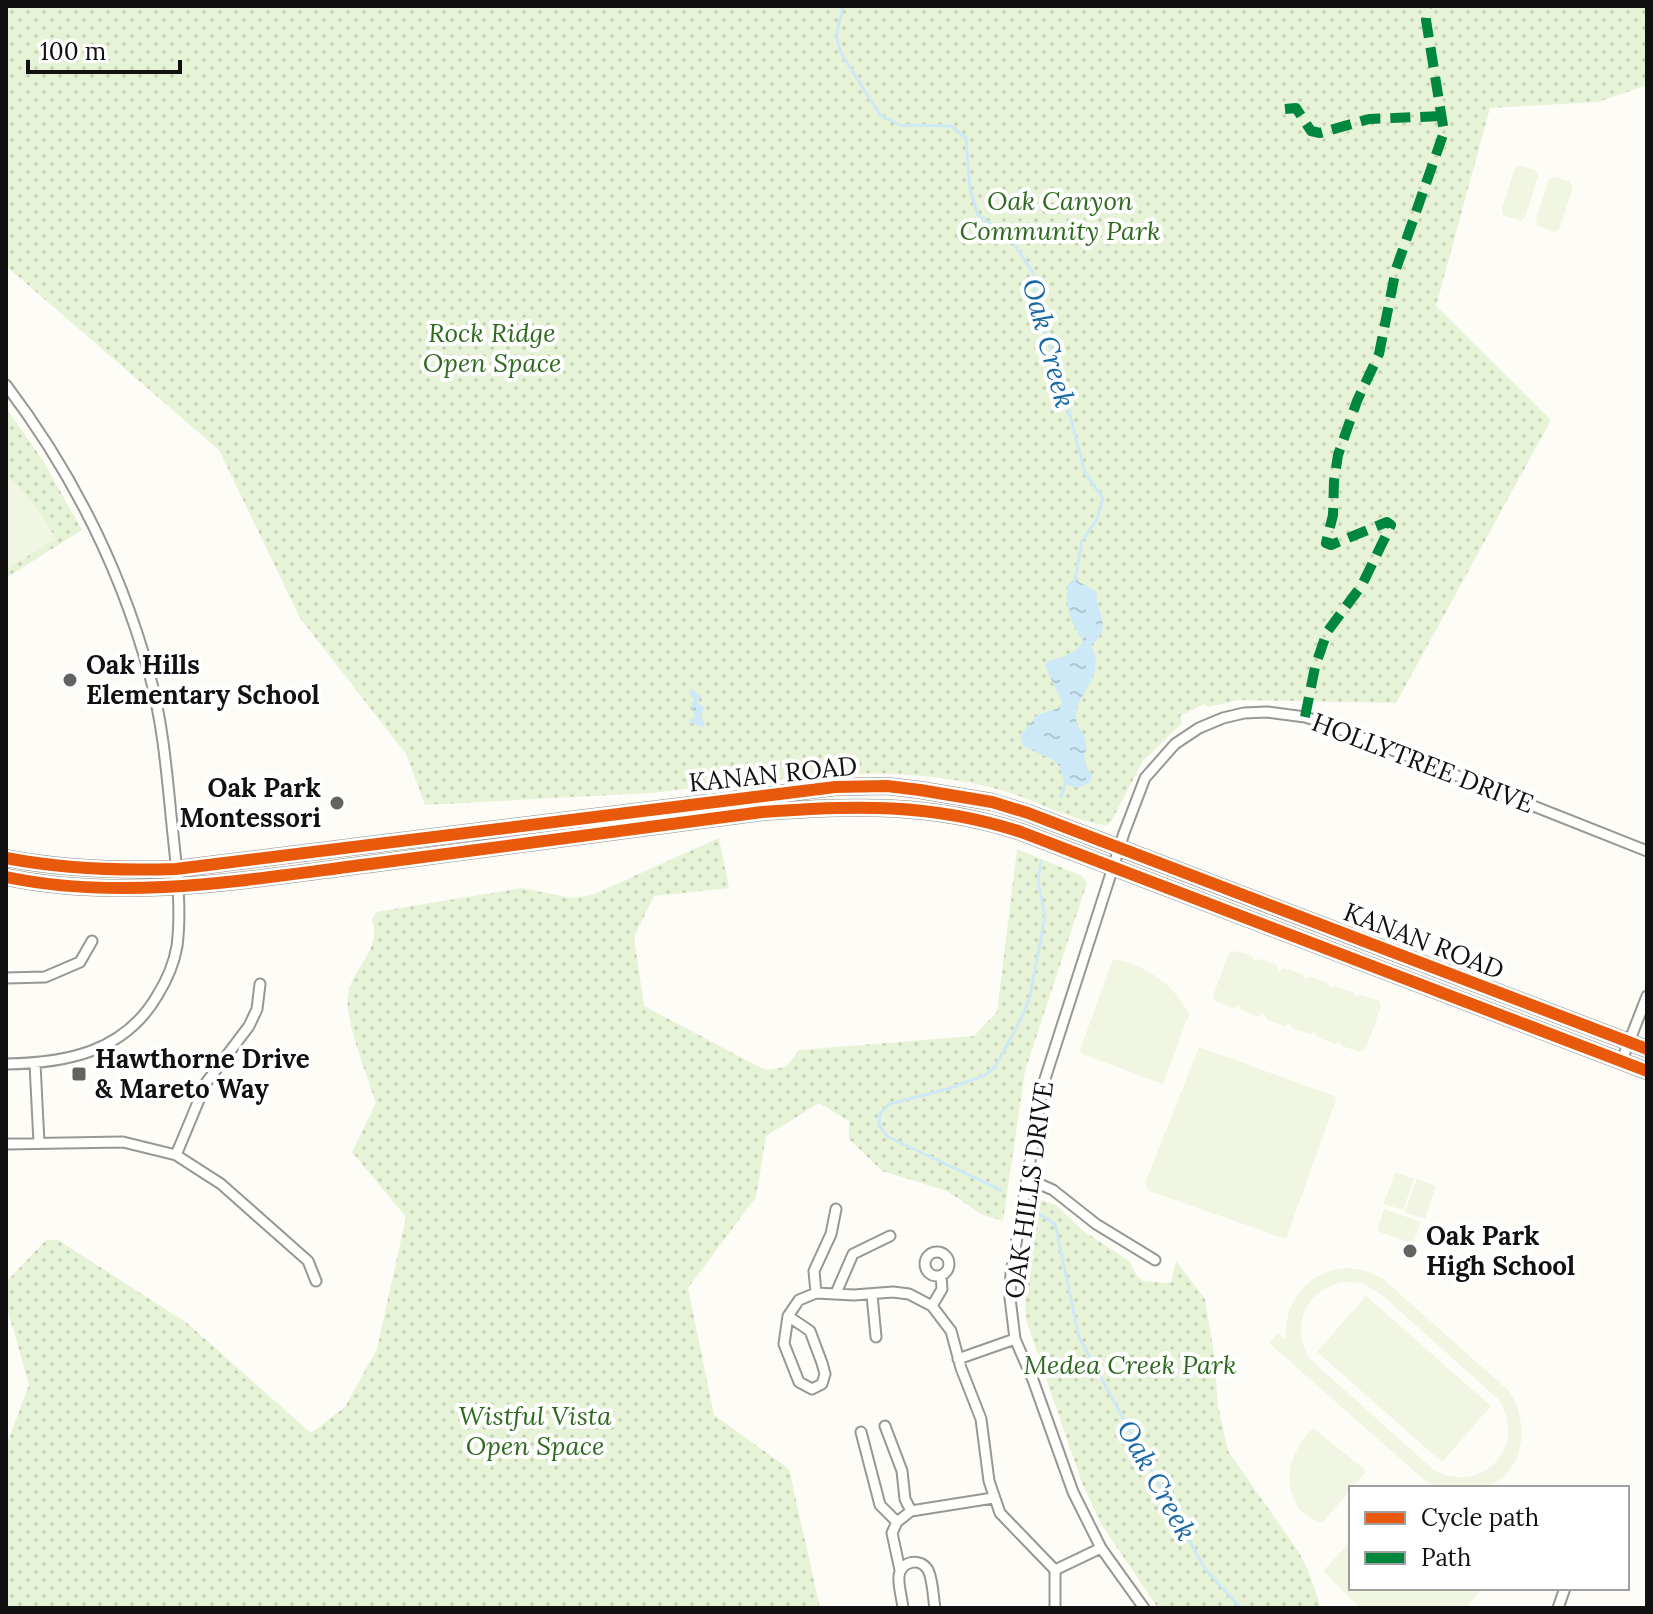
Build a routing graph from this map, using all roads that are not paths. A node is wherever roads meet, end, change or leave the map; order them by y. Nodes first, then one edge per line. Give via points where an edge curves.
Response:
1 (6, 385) edge
2 (1119, 849) junction
3 (1647, 851) edge
4 (6, 858) edge
5 (1114, 866) junction
6 (176, 869) junction
7 (6, 877) edge
8 (177, 885) junction
9 (92, 941) dead end
10 (6, 978) edge
11 (260, 984) dead end
12 (1647, 996) edge
13 (1629, 1042) junction
14 (1647, 1049) edge
15 (1622, 1060) junction
16 (6, 1064) edge
17 (35, 1064) junction
18 (1647, 1071) edge
19 (39, 1143) junction
20 (6, 1144) edge
21 (176, 1155) junction
22 (1028, 1179) junction
23 (836, 1209) dead end
24 (890, 1236) dead end
25 (1155, 1260) dead end
26 (941, 1275) dead end
27 (316, 1281) dead end
28 (816, 1293) junction
29 (836, 1293) junction
30 (872, 1295) junction
31 (932, 1306) junction
32 (788, 1316) junction
33 (876, 1337) dead end
34 (1015, 1339) junction
35 (958, 1359) junction
36 (885, 1426) dead end
37 (861, 1432) dead end
38 (993, 1498) junction
39 (911, 1511) junction
40 (897, 1522) junction
41 (1101, 1548) junction
42 (900, 1570) junction
43 (1055, 1570) junction
44 (903, 1608) edge
45 (935, 1608) edge
46 (1055, 1608) edge
47 (1144, 1608) edge

1 - 6 street via 71,481 128,605 161,732
2 - 3 street, HOLLYTREE DRIVE via 1145,778 1175,744 1223,718 1267,712 1324,723
2 - 5 street, OAK HILLS DRIVE
2 - 6 main road, KANAN ROAD via 992,802 859,786
2 - 13 main road, KANAN ROAD
4 - 6 main road, KANAN ROAD via 82,869
5 - 8 main road, KANAN ROAD via 964,816 902,807 829,807
5 - 15 main road, KANAN ROAD
5 - 22 street, OAK HILLS DRIVE via 1043,1085
6 - 8 street
7 - 8 main road, KANAN ROAD via 58,885
8 - 17 street via 176,948 150,1008 125,1033 97,1050
9 - 10 street via 80,962 45,977
11 - 21 street via 249,1026 206,1083
12 - 13 street
13 - 14 main road, KANAN ROAD
13 - 15 street
15 - 18 main road, KANAN ROAD
16 - 17 street
17 - 19 street
19 - 20 street
19 - 21 street via 123,1142
21 - 27 street via 221,1184 298,1252
22 - 25 street via 1053,1190
22 - 34 street, OAK HILLS DRIVE via 1011,1273
23 - 28 street via 814,1271
24 - 29 street via 853,1254
26 - 31 street via 942,1289
28 - 29 street
28 - 32 street via 799,1300
29 - 30 street
30 - 31 street via 909,1294
30 - 33 street
31 - 35 street via 951,1331
32 - 32 street via 784,1344 799,1382 818,1387 825,1374 810,1331
34 - 35 street
34 - 41 street, OAK HILLS DRIVE via 1073,1492
35 - 38 street via 981,1419
36 - 39 street
37 - 40 street via 880,1505
38 - 39 street
38 - 43 street via 1009,1525
39 - 40 street
40 - 42 street via 892,1533
41 - 43 street
41 - 47 street, OAK HILLS DRIVE
42 - 44 street
42 - 45 street via 916,1561 925,1565
43 - 46 street

